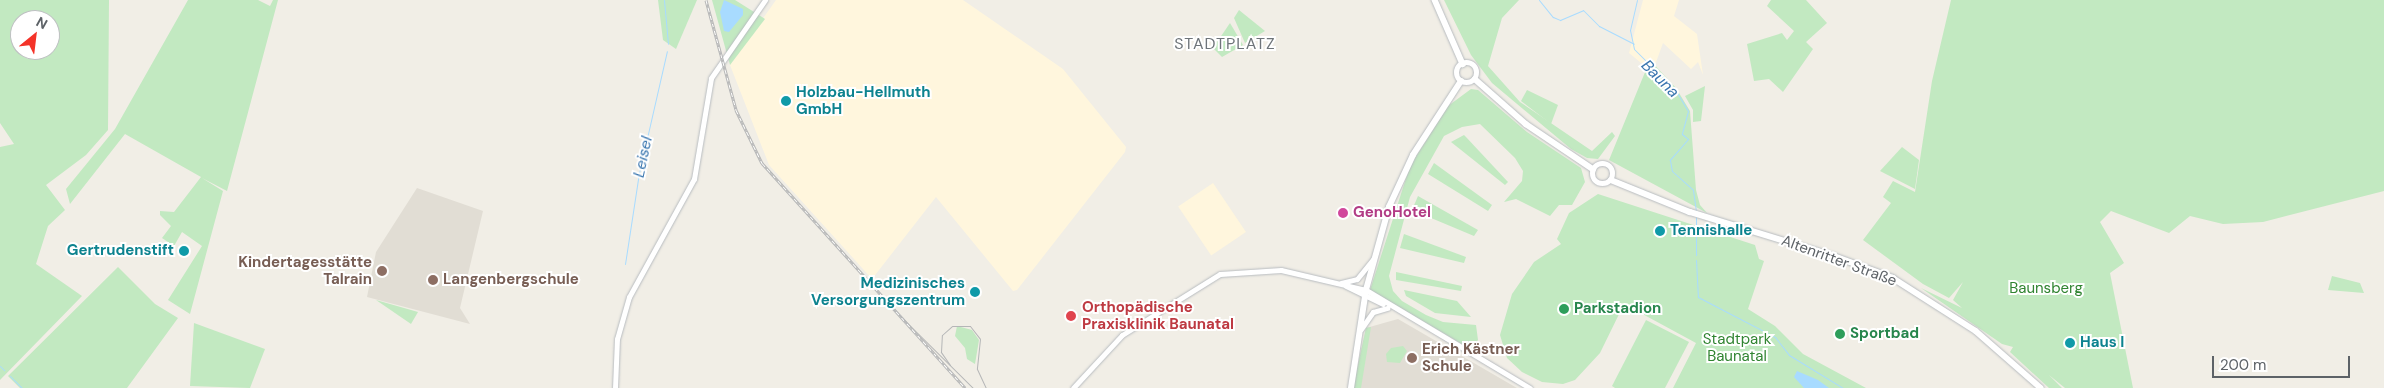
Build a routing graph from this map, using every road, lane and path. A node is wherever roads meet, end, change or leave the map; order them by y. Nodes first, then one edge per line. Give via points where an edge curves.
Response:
1 (765, 0) edge
2 (1435, 0) edge
3 (1463, 64) junction
4 (1475, 79) junction
5 (1460, 81) junction
6 (1593, 169) junction
7 (1611, 180) junction
8 (1373, 259) junction
9 (1341, 283) junction
10 (1366, 290) junction
11 (1364, 297) junction
12 (1392, 308) junction
13 (1361, 329) junction
14 (615, 388) edge
15 (1074, 388) edge
16 (1350, 388) edge
17 (1530, 388) edge
18 (2041, 388) edge

1 - 14 street via 711,78 694,179 629,297 617,339
2 - 3 main road
3 - 4 main road via 1474,67
3 - 5 main road via 1457,72
4 - 5 main road
4 - 6 main road via 1533,129
5 - 8 main road via 1407,165
6 - 7 main road, Altenritter Straße via 1598,183
6 - 7 main road, Altenritter Straße via 1607,164 1612,171
7 - 18 main road, Altenritter Straße via 1703,217 1893,278 1935,301 1992,343
8 - 9 street via 1357,279
8 - 10 main road
9 - 10 street
9 - 11 street
9 - 15 street via 1281,270 1220,274 1122,335
10 - 11 main road
10 - 12 street
11 - 12 street
11 - 13 main road
12 - 13 street via 1377,309
12 - 17 street
13 - 16 main road

